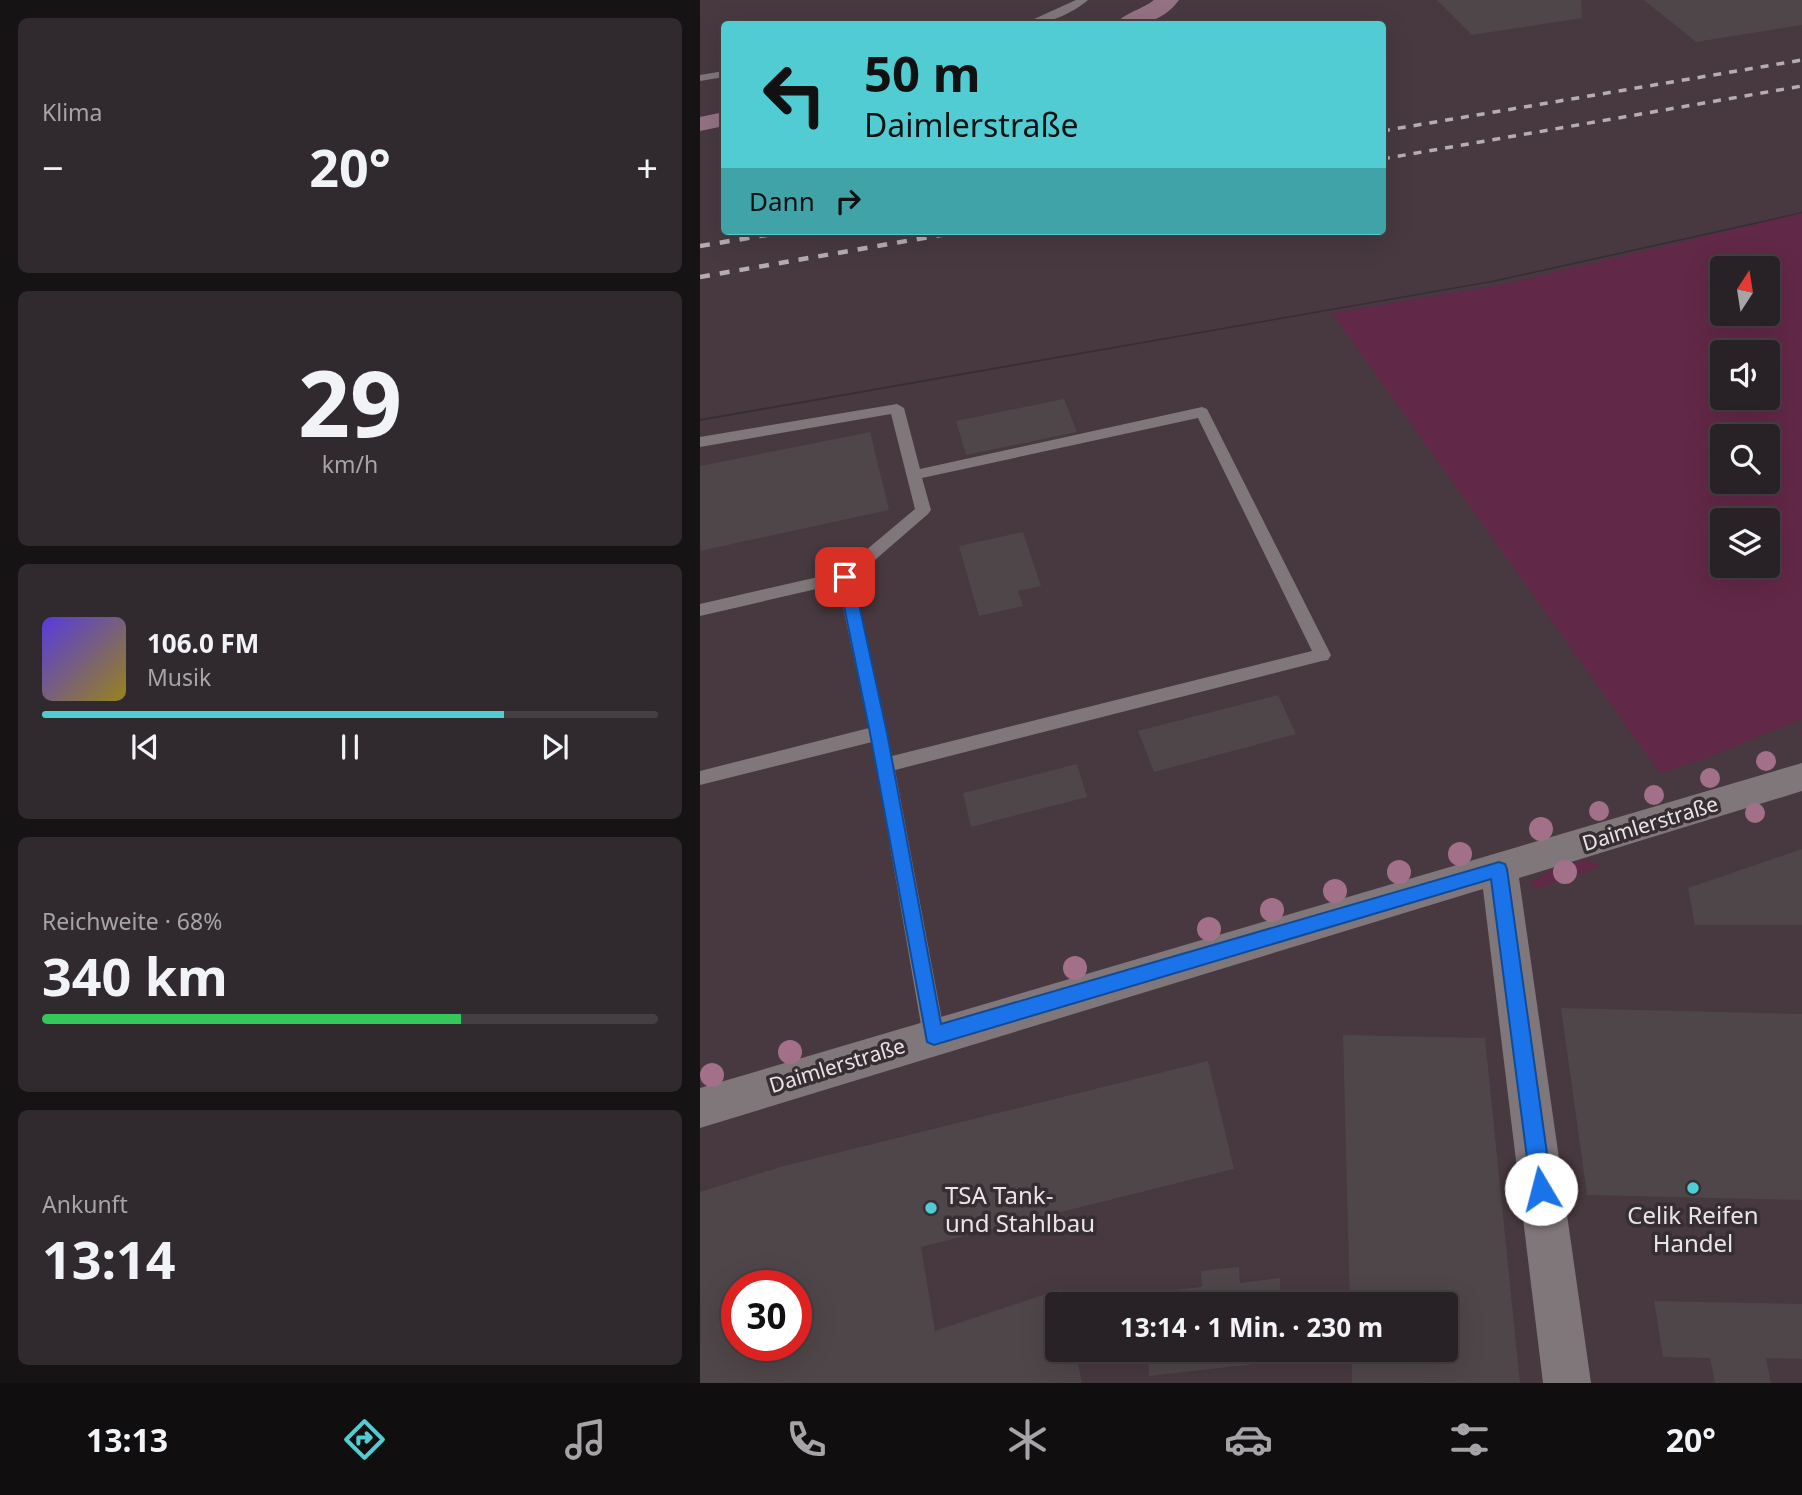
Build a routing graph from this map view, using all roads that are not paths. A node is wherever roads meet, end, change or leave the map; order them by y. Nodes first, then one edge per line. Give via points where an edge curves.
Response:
1 (1083, 0) edge
2 (1168, 0) edge
3 (1037, 21) edge
4 (1133, 21) edge
5 (721, 74) edge
6 (700, 78) edge
7 (721, 120) edge
8 (700, 124) edge
9 (700, 442) edge
10 (914, 475) junction
11 (845, 577) junction
12 (700, 610) edge
13 (878, 733) junction
14 (884, 765) junction
15 (1802, 777) edge
16 (700, 778) edge
17 (1499, 869) junction
18 (934, 1036) junction
19 (700, 1108) edge
20 (1567, 1383) edge

1 - 3 lane
2 - 4 street
5 - 6 lane
7 - 8 street
9 - 10 lane via 897,408
10 - 11 lane via 923,510
10 - 14 lane via 1202,412 1322,654
11 - 12 lane
11 - 13 lane
13 - 14 lane
13 - 16 lane
14 - 18 lane
15 - 17 street, Daimlerstraße
17 - 18 street, Daimlerstraße
17 - 20 street
18 - 19 street, Daimlerstraße

